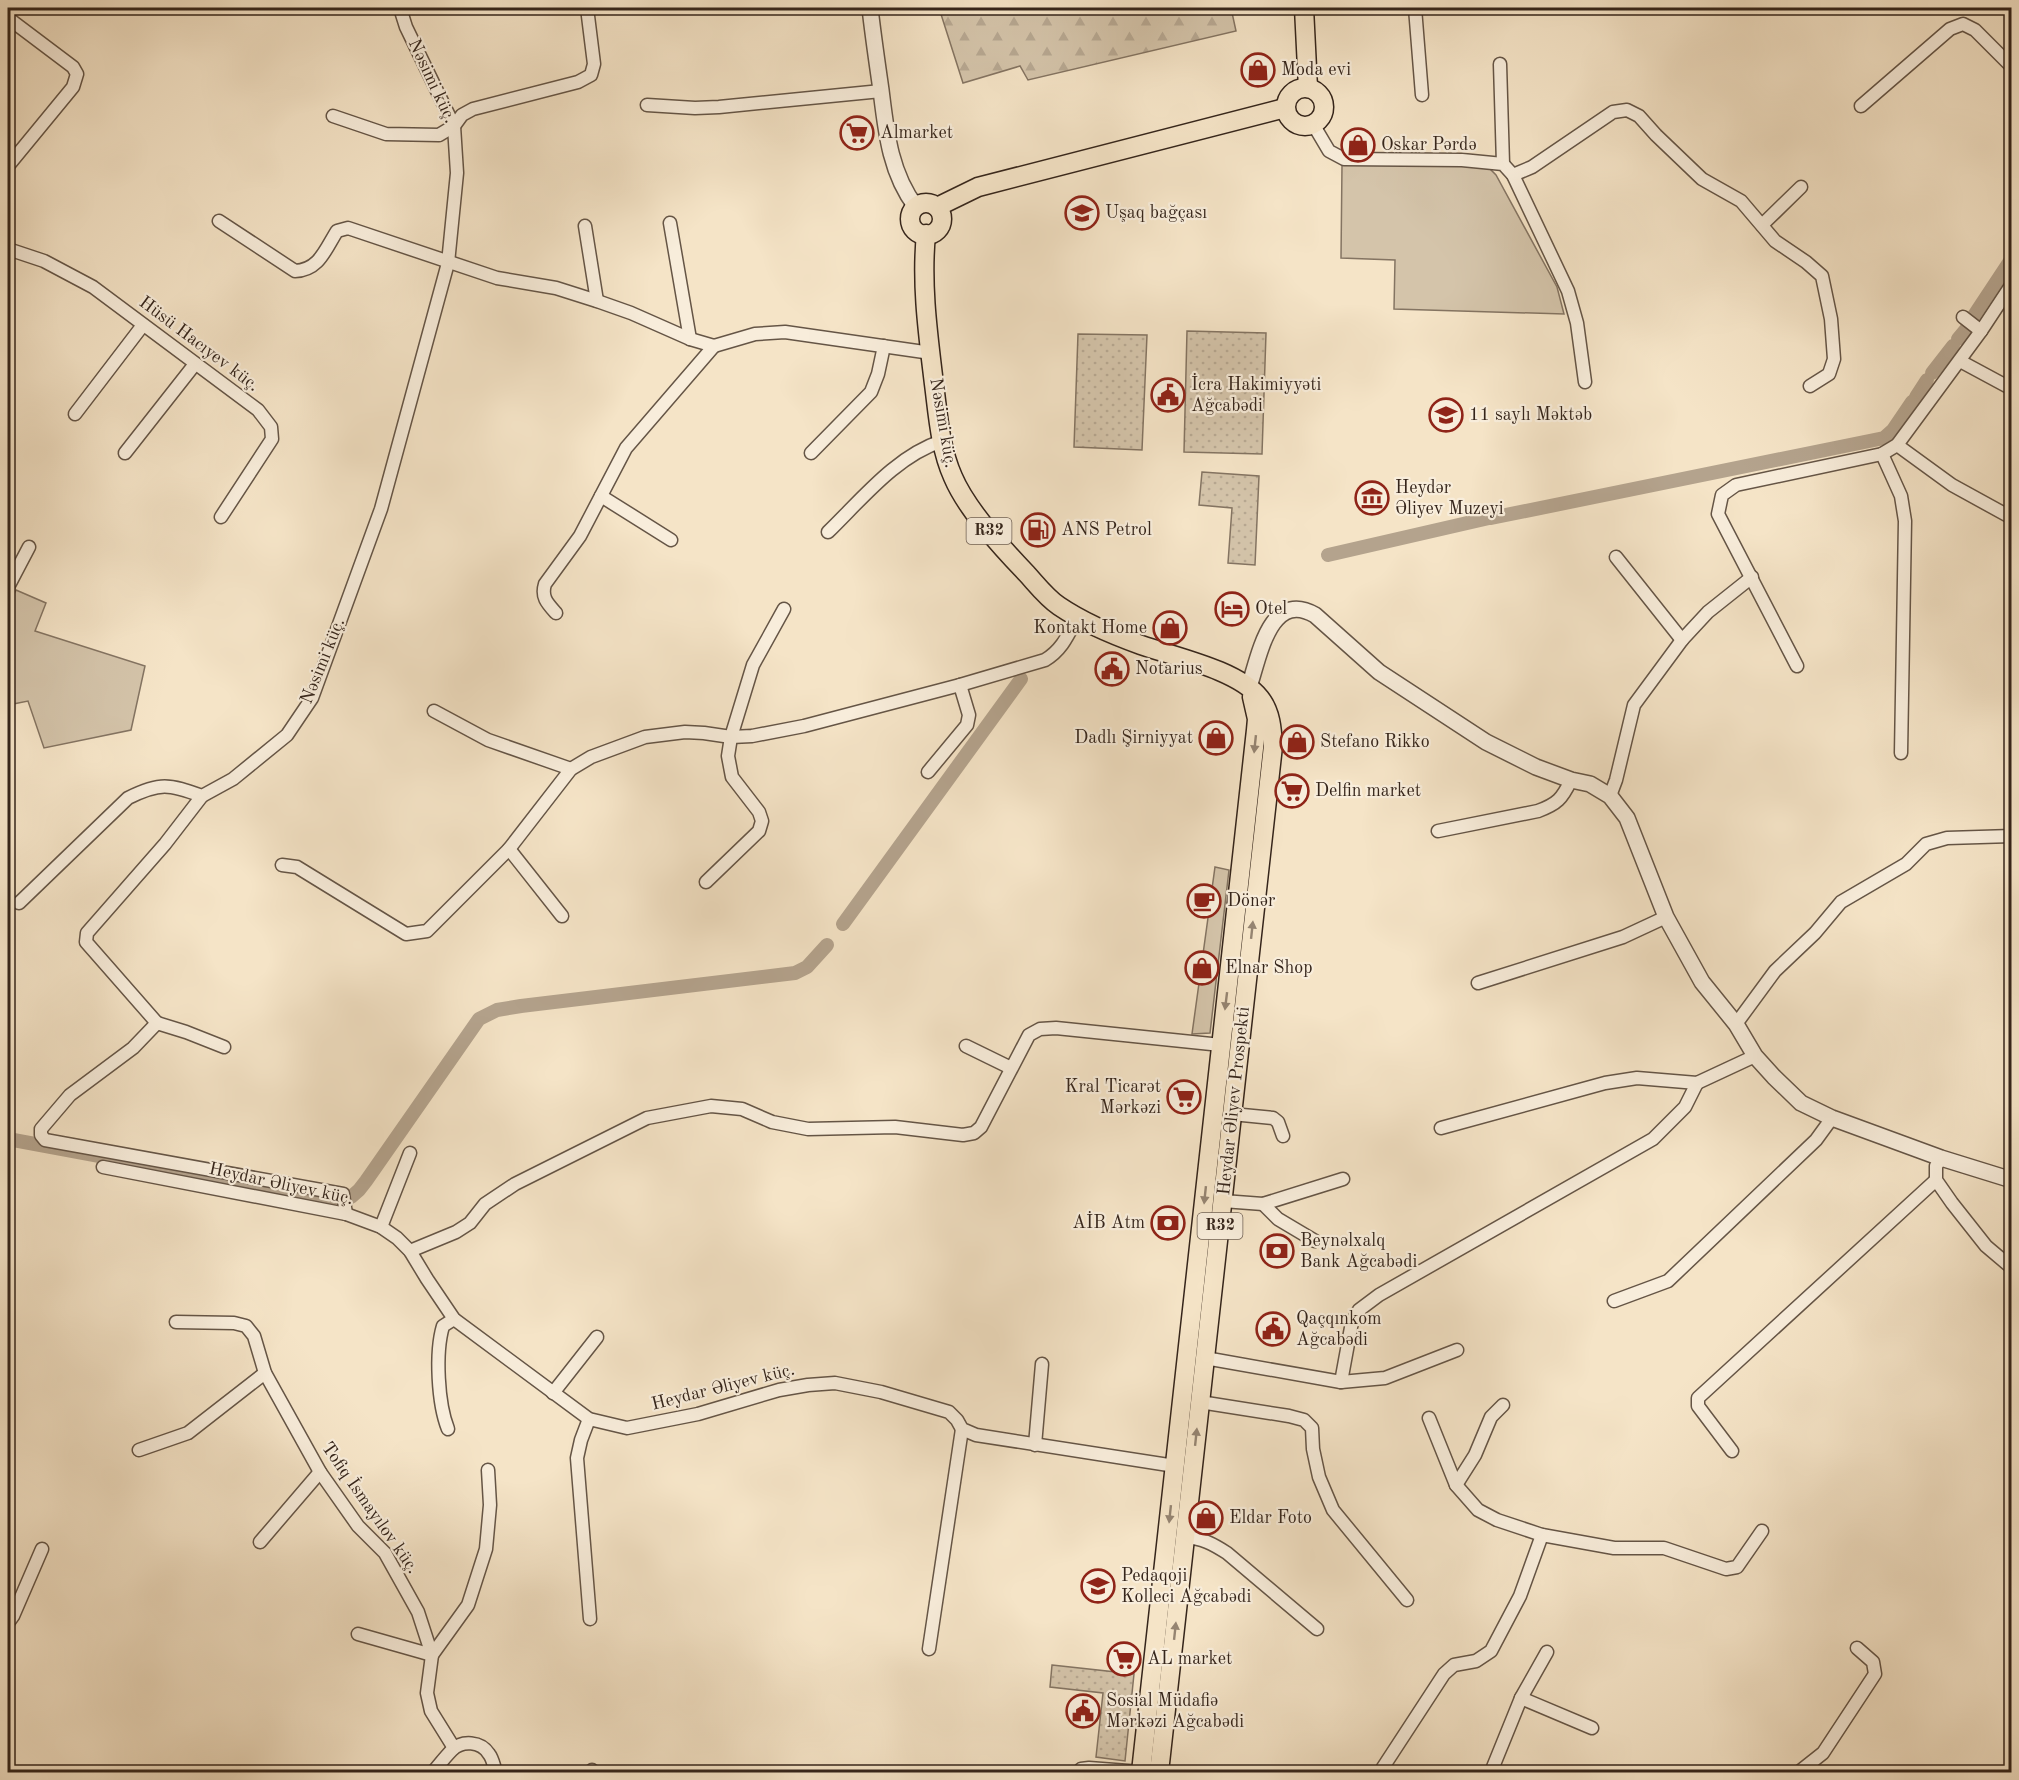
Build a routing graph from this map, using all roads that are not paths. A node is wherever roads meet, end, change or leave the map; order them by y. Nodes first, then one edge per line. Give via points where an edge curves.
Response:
1 (400, 8) edge
2 (587, 8) edge
3 (870, 8) edge
4 (1304, 8) edge
5 (1415, 8) edge
6 (8, 18) edge
7 (1500, 63) dead end
8 (2012, 67) edge
9 (1308, 88) junction
10 (881, 91) junction
11 (1422, 95) dead end
12 (647, 105) dead end
13 (1861, 106) dead end
14 (1285, 108) junction
15 (333, 116) dead end
16 (1313, 124) junction
17 (454, 126) junction
18 (1503, 164) junction
19 (8, 166) edge
20 (1513, 175) junction
21 (1801, 187) dead end
22 (916, 207) junction
23 (937, 207) junction
24 (219, 221) dead end
25 (670, 223) dead end
26 (1762, 225) junction
27 (585, 226) dead end
28 (926, 234) junction
29 (8, 249) edge
30 (448, 263) junction
31 (2012, 284) edge
32 (597, 301) junction
33 (1963, 317) dead end
34 (143, 325) junction
35 (1981, 331) junction
36 (690, 339) junction
37 (714, 345) junction
38 (884, 346) junction
39 (931, 353) junction
40 (1960, 361) junction
41 (195, 364) junction
42 (1585, 382) dead end
43 (1810, 386) dead end
44 (2012, 389) edge
45 (75, 414) dead end
46 (942, 441) junction
47 (1897, 445) junction
48 (125, 453) dead end
49 (811, 453) dead end
50 (1882, 454) junction
51 (601, 496) junction
52 (220, 517) dead end
53 (2012, 518) edge
54 (828, 532) dead end
55 (671, 540) dead end
56 (28, 547) dead end
57 (1616, 557) dead end
58 (1752, 577) junction
59 (8, 587) edge
60 (784, 609) dead end
61 (556, 613) dead end
62 (1077, 618) junction
63 (1682, 640) junction
64 (1797, 666) dead end
65 (960, 685) junction
66 (1249, 687) junction
67 (434, 711) dead end
68 (731, 737) junction
69 (1901, 753) dead end
70 (571, 769) junction
71 (928, 772) dead end
72 (1571, 780) junction
73 (202, 796) junction
74 (1610, 796) junction
75 (1438, 831) dead end
76 (2012, 836) edge
77 (509, 849) junction
78 (282, 865) dead end
79 (706, 882) dead end
80 (19, 903) dead end
81 (562, 916) dead end
82 (1666, 917) junction
83 (1478, 982) dead end
84 (157, 1023) junction
85 (1736, 1024) junction
86 (1221, 1045) junction
87 (966, 1046) dead end
88 (224, 1047) dead end
89 (1755, 1056) junction
90 (1011, 1068) junction
91 (1697, 1083) junction
92 (1232, 1114) junction
93 (1832, 1118) junction
94 (1441, 1128) dead end
95 (1283, 1136) dead end
96 (410, 1153) dead end
97 (1941, 1158) junction
98 (103, 1167) dead end
99 (1343, 1179) dead end
100 (2012, 1179) edge
101 (1936, 1180) junction
102 (1223, 1201) junction
103 (1263, 1204) junction
104 (346, 1214) junction
105 (381, 1227) junction
106 (1316, 1241) dead end
107 (410, 1251) junction
108 (2012, 1268) edge
109 (1614, 1301) dead end
110 (454, 1319) junction
111 (176, 1322) dead end
112 (597, 1337) dead end
113 (1457, 1350) dead end
114 (1205, 1358) junction
115 (1042, 1364) dead end
116 (265, 1373) junction
117 (1341, 1382) junction
118 (553, 1393) junction
119 (1200, 1402) junction
120 (1503, 1405) dead end
121 (1429, 1418) dead end
122 (589, 1419) junction
123 (962, 1429) junction
124 (448, 1430) dead end
125 (1035, 1445) junction
126 (140, 1450) dead end
127 (1732, 1451) dead end
128 (1175, 1466) junction
129 (488, 1470) dead end
130 (320, 1472) junction
131 (1456, 1485) junction
132 (1762, 1531) dead end
133 (1542, 1535) junction
134 (1185, 1537) junction
135 (260, 1542) dead end
136 (42, 1549) dead end
137 (1407, 1600) dead end
138 (590, 1619) dead end
139 (8, 1623) edge
140 (1317, 1629) dead end
141 (358, 1634) dead end
142 (1857, 1648) dead end
143 (929, 1649) dead end
144 (1547, 1652) dead end
145 (432, 1655) junction
146 (1521, 1698) junction
147 (1592, 1728) dead end
148 (453, 1748) junction
149 (1141, 1772) edge
150 (433, 1773) edge
151 (496, 1773) edge
152 (1078, 1773) edge
153 (1159, 1773) edge
154 (1380, 1773) edge
155 (1491, 1773) edge
156 (1799, 1773) edge

1 - 17 street, Nəsimi küç.
2 - 17 street via 594,64 591,75 578,82 472,110
3 - 10 street
4 - 9 main road
5 - 11 street
6 - 19 street via 77,74 73,87
7 - 18 street
8 - 13 street via 1975,30 1963,24 1950,29
9 - 14 main road via 1294,91
9 - 16 main road via 1323,101 1322,114
10 - 12 street via 719,107
10 - 22 street via 896,172
14 - 16 main road via 1298,125
14 - 23 main road via 978,187
15 - 17 street via 386,134 440,135
16 - 18 street via 1329,151 1344,159
17 - 30 street, Nəsimi küç. via 457,173
18 - 20 street
20 - 26 street via 1532,167 1613,112 1627,110 1639,116 1702,179 1741,201
20 - 42 street via 1568,291
21 - 26 street
22 - 23 main road via 930,203
22 - 28 main road via 910,220 913,228
23 - 28 main road via 941,213 940,227
24 - 30 street, Nəsimi küç. via 295,271 314,266 337,231 348,228
25 - 36 street
26 - 43 street via 1775,241 1822,276 1834,358 1829,374
27 - 32 street
28 - 39 main road, Nəsimi küç. / R32 via 924,282
29 - 34 street, Hüsü Hacıyev küç. via 44,261 93,287
30 - 32 street, Nəsimi küç.
30 - 73 street, Nəsimi küç. via 381,509 312,698 287,735 233,779
31 - 35 street
32 - 36 street, Nəsimi küç.
33 - 35 street
34 - 41 street, Hüsü Hacıyev küç.
34 - 45 street
35 - 40 street
36 - 37 street, Nəsimi küç.
37 - 38 street, Nəsimi küç. via 755,334 784,332
37 - 51 street via 626,448
38 - 39 street, Nəsimi küç.
38 - 49 street via 871,392
39 - 46 main road, Nəsimi küç. / R32
40 - 44 street
40 - 47 street
41 - 48 street
41 - 52 street, Hüsü Hacıyev küç. via 258,410 271,427 272,439
46 - 54 street via 899,464
46 - 62 main road, Nəsimi küç. / R32 via 953,479 989,530 1040,589
47 - 50 street
47 - 53 street via 1952,485
50 - 58 street via 1736,485 1722,495 1718,514
50 - 69 street via 1901,496 1905,521
51 - 55 street
51 - 61 street via 580,536 545,584 544,598
56 - 59 street
57 - 63 street
58 - 63 street via 1708,612
58 - 64 street
60 - 68 street via 753,665
62 - 65 street via 1062,647 1045,660
62 - 66 main road, Nəsimi küç. / R32 via 1233,677
63 - 74 street via 1634,705
65 - 68 street via 804,726
65 - 71 street via 968,706 967,725
66 - 72 street via 1276,618 1284,611 1307,610 1379,672 1486,742
66 -> 86 main road, R32 via 1256,730
92 -> 66 main road, Heydar Əliyev Prospekti / R32 via 1273,746 1267,709
67 - 70 street via 488,740
68 - 70 street via 685,732 645,737 591,757
68 - 79 street via 728,756 732,777 762,821 759,831
70 - 77 street
72 - 74 street via 1590,784
72 - 75 street via 1554,805
73 - 80 street via 162,785 128,798
73 - 84 street via 87,933 86,942
74 - 82 street via 1627,818
76 - 85 street via 1947,838 1926,844 1906,864 1841,902 1775,971
77 - 78 street via 427,931 406,934 297,867
77 - 81 street
82 - 83 street via 1623,937
82 - 85 street via 1701,981
84 - 88 street
84 - 104 street via 133,1048 70,1095 41,1130 45,1140 343,1194
85 - 89 street
86 - 90 street via 1040,1029 1029,1035
86 -> 128 main road, R32
87 - 90 street
89 - 91 street
89 - 93 street via 1801,1103
90 - 107 street via 981,1127 974,1133 894,1127 808,1129 772,1122 742,1109 711,1106 647,1118 514,1184 485,1204 470,1223
91 - 94 street via 1637,1078 1605,1083
91 - 117 street via 1685,1107 1653,1139 1359,1310 1352,1322
92 - 95 street via 1273,1118
92 - 102 main road, Heydar Əliyev Prospekti / R32
93 - 97 street
93 - 109 street via 1816,1140 1668,1281
96 - 105 street
97 - 100 street
97 - 101 street via 1936,1166
98 - 104 street, Heydar Əliyev küç.
99 - 103 street
101 - 108 street via 1986,1246
101 - 127 street via 1698,1398 1698,1406
102 - 103 street
102 - 114 main road, Heydar Əliyev Prospekti / R32
103 - 106 street via 1278,1219
104 - 105 street, Heydar Əliyev küç.
105 - 107 street, Heydar Əliyev küç.
107 - 110 street, Heydar Əliyev küç.
110 - 118 street, Heydar Əliyev küç.
110 - 124 street via 443,1326 438,1342 442,1407
111 - 116 street, Tofiq İsmayılov küç. via 246,1326 254,1336
112 - 118 street
113 - 117 street via 1385,1378
114 - 117 street
114 - 119 main road, Heydar Əliyev Prospekti / R32
115 - 125 street
116 - 126 street via 188,1433
116 - 130 street, Tofiq İsmayılov küç.
118 - 122 street, Heydar Əliyev küç.
134 -> 119 main road, Heydar Əliyev Prospekti / R32
119 - 137 street via 1304,1420 1312,1428 1319,1477 1333,1510
120 - 131 street via 1491,1417 1475,1455
121 - 131 street
122 - 123 street, Heydar Əliyev küç. via 627,1428 698,1414 779,1390 835,1383 949,1412
122 - 138 street via 577,1458
123 - 125 street, Heydar Əliyev küç. via 976,1436
123 - 143 street
125 - 128 street, Heydar Əliyev küç.
128 -> 149 main road, R32
129 - 145 street via 486,1550 468,1605
130 - 135 street
130 - 145 street, Tofiq İsmayılov küç. via 358,1526 385,1553 418,1612
131 - 133 street via 1478,1510
132 - 133 street via 1737,1567 1726,1569 1664,1548 1614,1548
133 - 154 street via 1520,1596 1491,1651 1476,1661 1454,1665 1444,1674
134 - 140 street via 1211,1542 1227,1553
153 -> 134 main road, Heydar Əliyev Prospekti / R32
136 - 139 street
141 - 145 street
142 - 156 street via 1874,1662 1875,1674 1823,1753
144 - 146 street
145 - 148 street, Tofiq İsmayılov küç. via 427,1693 431,1711
146 - 147 street
146 - 155 street
148 - 150 street
148 - 151 street via 462,1743 482,1747 490,1755
149 - 152 street via 1089,1768

